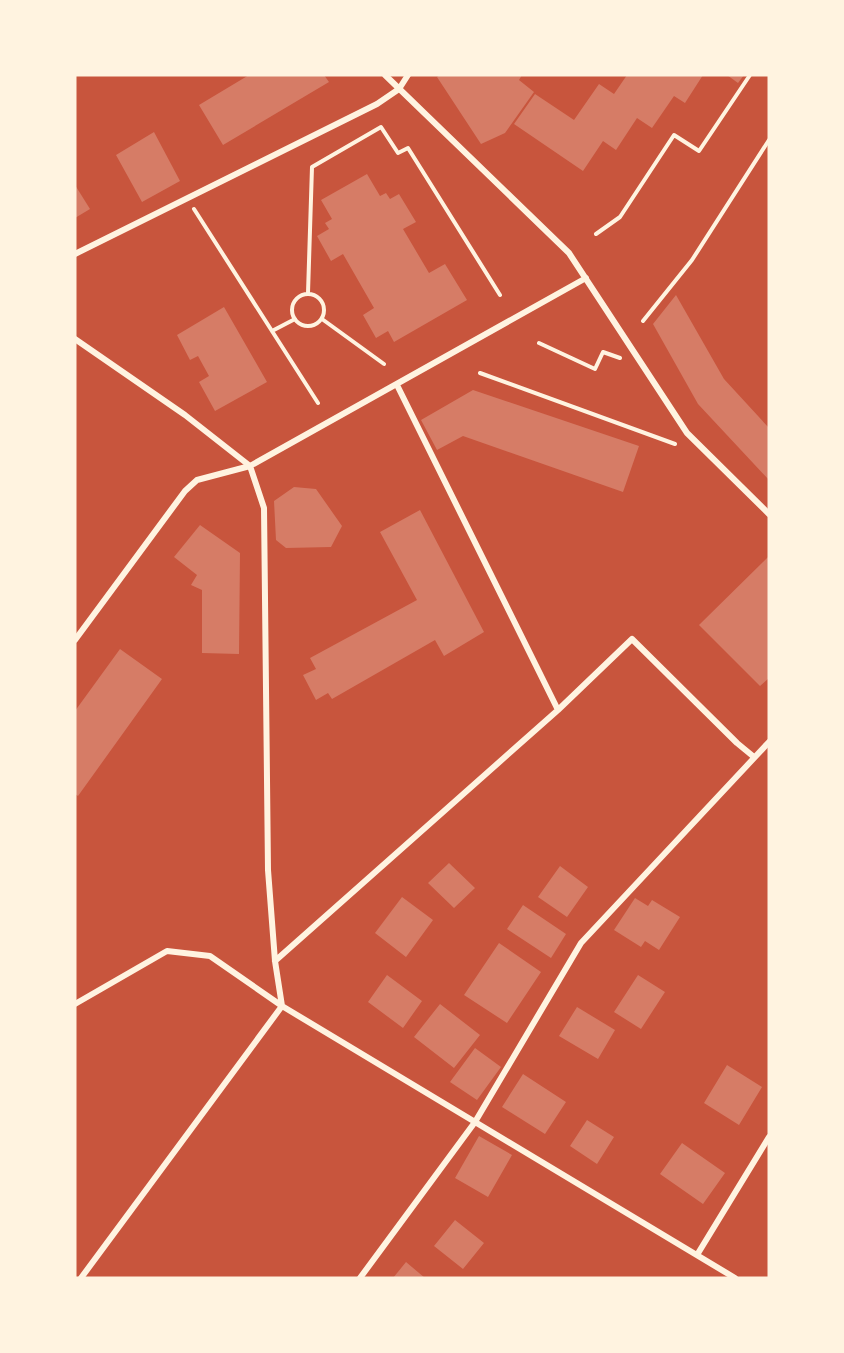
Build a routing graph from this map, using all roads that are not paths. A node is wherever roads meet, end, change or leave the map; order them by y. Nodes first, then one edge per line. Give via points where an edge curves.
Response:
1 (385, 75) edge
2 (408, 75) edge
3 (399, 88) junction
4 (75, 254) edge
5 (586, 278) junction
6 (75, 339) edge
7 (397, 385) junction
8 (250, 466) junction
9 (769, 514) edge
10 (75, 640) edge
11 (558, 710) junction
12 (769, 742) edge
13 (754, 757) junction
14 (275, 961) junction
15 (75, 1004) edge
16 (282, 1006) junction
17 (475, 1122) junction
18 (769, 1137) edge
19 (698, 1255) junction
20 (81, 1278) edge
21 (360, 1278) edge
22 (735, 1278) edge

1 - 3 street
2 - 3 street
3 - 4 street via 377,104
3 - 5 street via 569,253
5 - 7 street
5 - 9 street via 687,433
6 - 8 street via 185,415
7 - 8 street
7 - 11 street
8 - 10 street via 197,480 185,490
8 - 14 street via 264,508 268,870
11 - 13 street via 632,639
11 - 14 street
12 - 13 street
13 - 17 street via 581,943
14 - 16 street
15 - 16 street via 167,951 210,956
16 - 17 street
16 - 20 street
17 - 19 street
17 - 21 street
18 - 19 street
19 - 22 street

